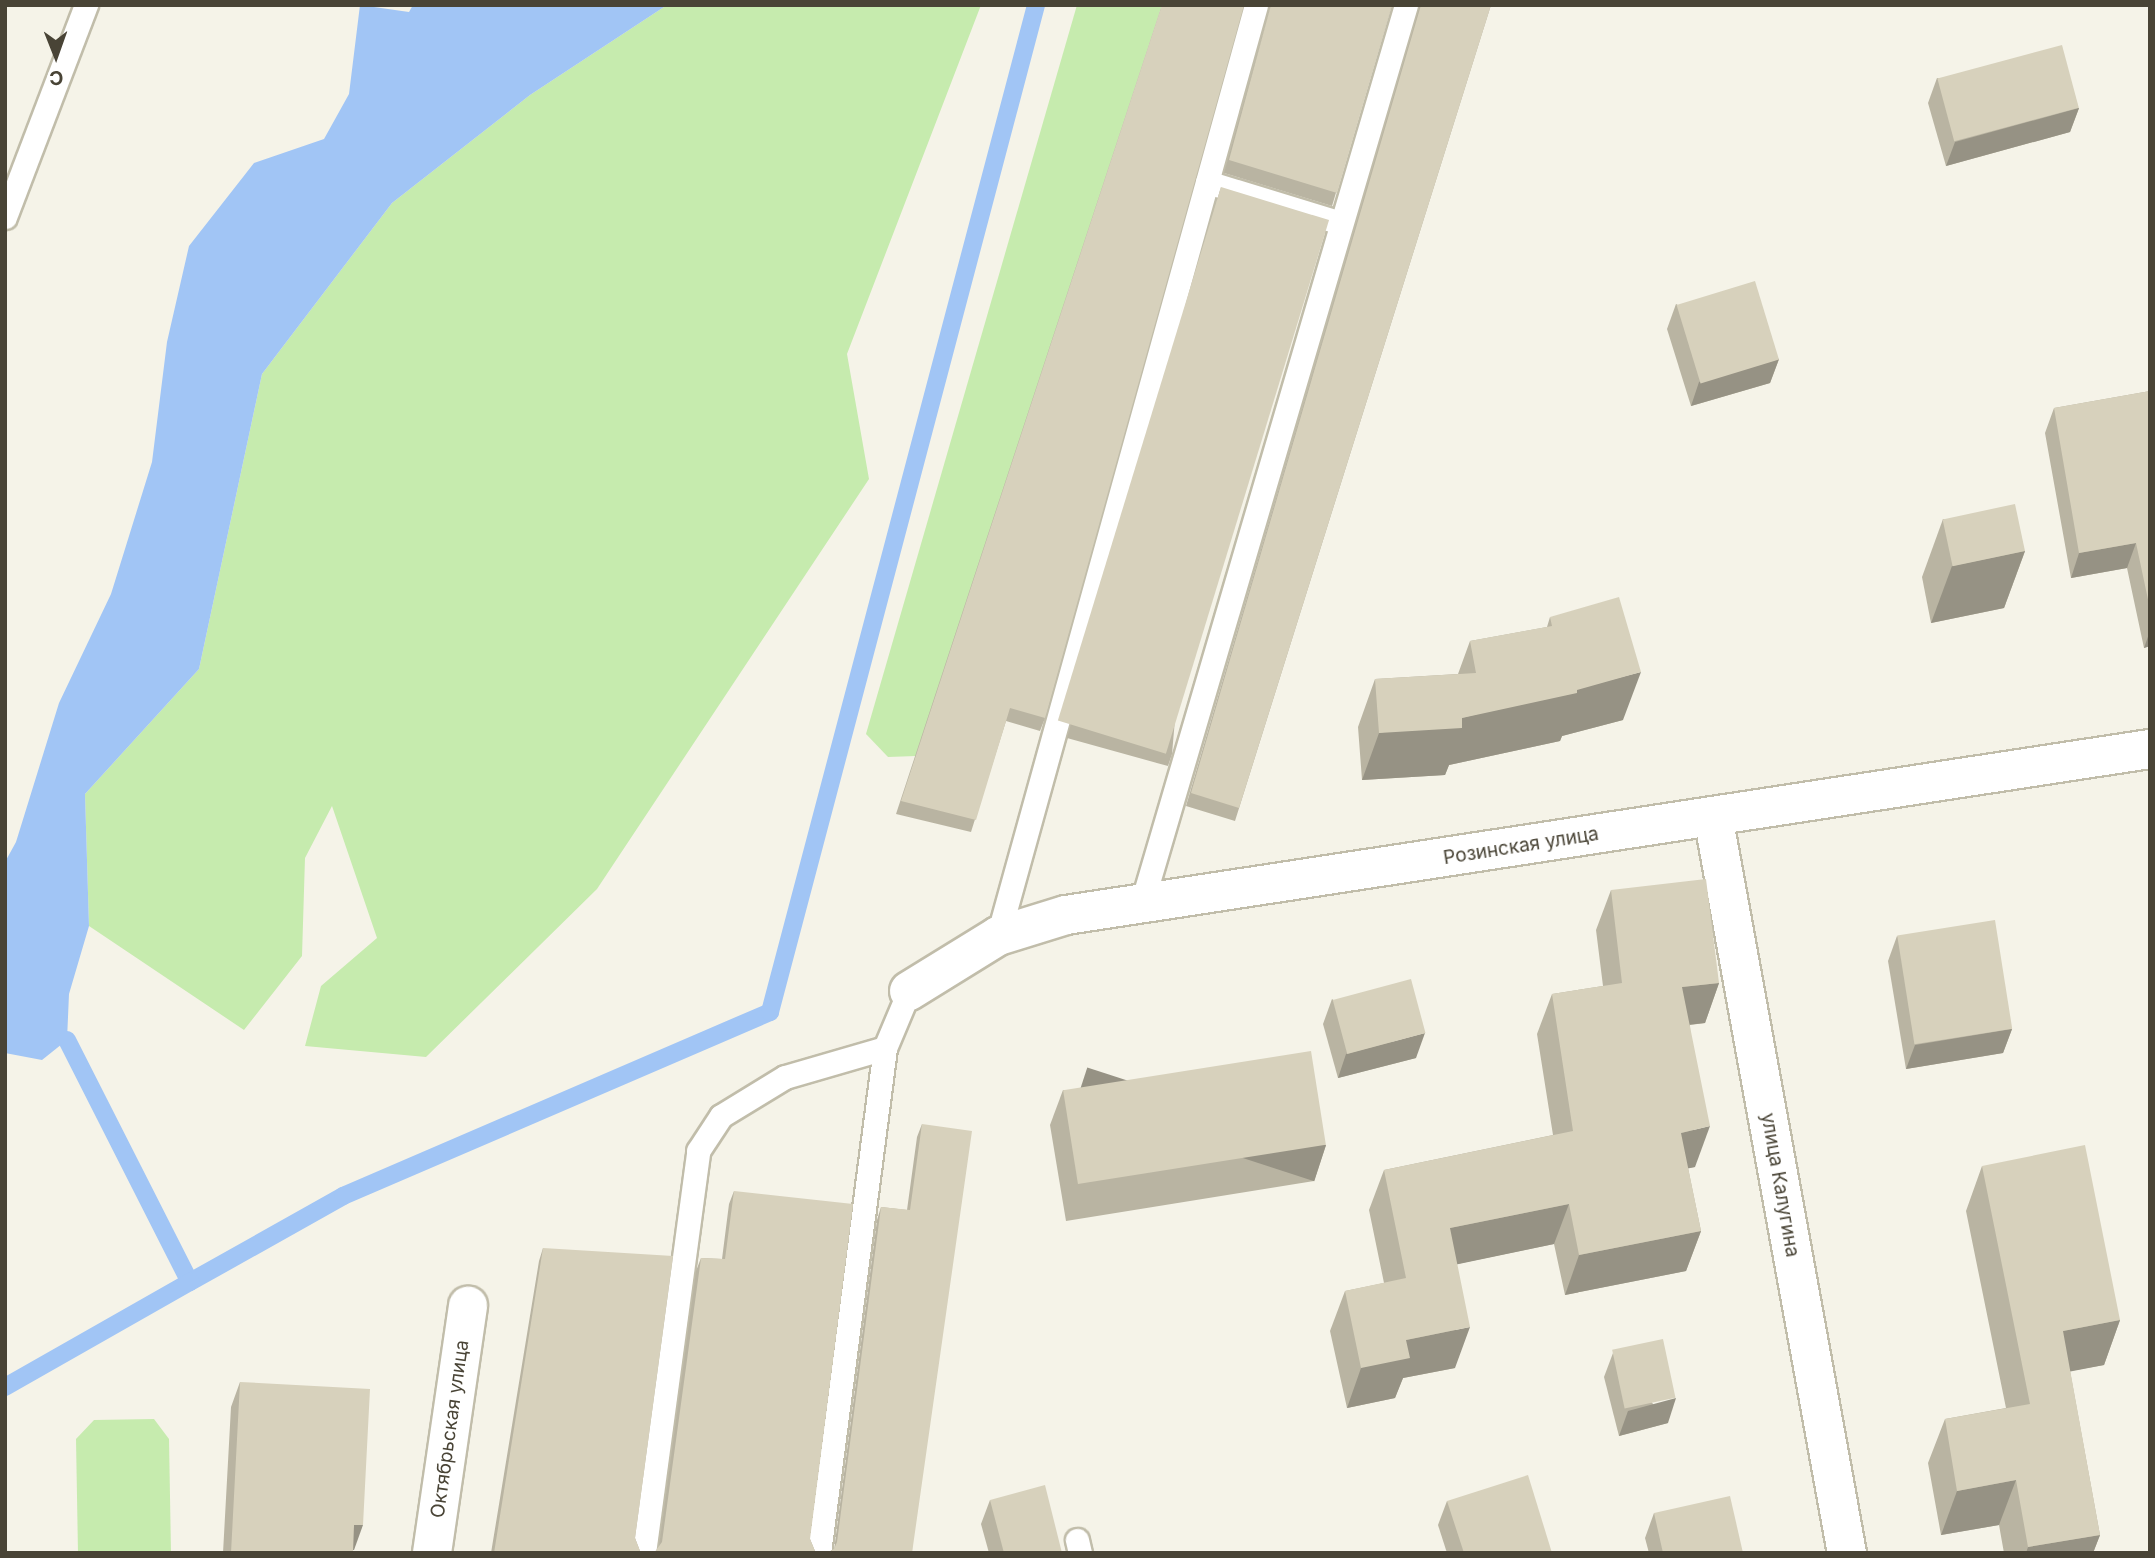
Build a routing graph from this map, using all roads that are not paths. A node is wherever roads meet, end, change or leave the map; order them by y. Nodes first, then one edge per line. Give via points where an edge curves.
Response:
1 (86, 5) edge
2 (1256, 5) edge
3 (1406, 5) edge
4 (1207, 182) junction
5 (5, 217) edge
6 (1341, 223) junction
7 (2150, 749) edge
8 (1713, 816) junction
9 (1142, 903) junction
10 (998, 936) junction
11 (909, 991) joint
12 (885, 1048) junction
13 (468, 1306) dead end
14 (432, 1553) edge
15 (644, 1553) edge
16 (819, 1553) edge
17 (1847, 1553) edge

1 - 5 lane
2 - 4 lane
3 - 6 lane
4 - 6 lane
4 - 10 lane
6 - 9 lane
7 - 8 street, Розинская улица
8 - 9 street, Розинская улица
8 - 17 street, улица Калугина
9 - 10 street, Розинская улица via 1066,915
10 - 11 street, Розинская улица
11 - 12 lane
12 - 15 lane via 785,1077 722,1116 698,1151
12 - 16 lane
13 - 14 street, Октябрьская улица

